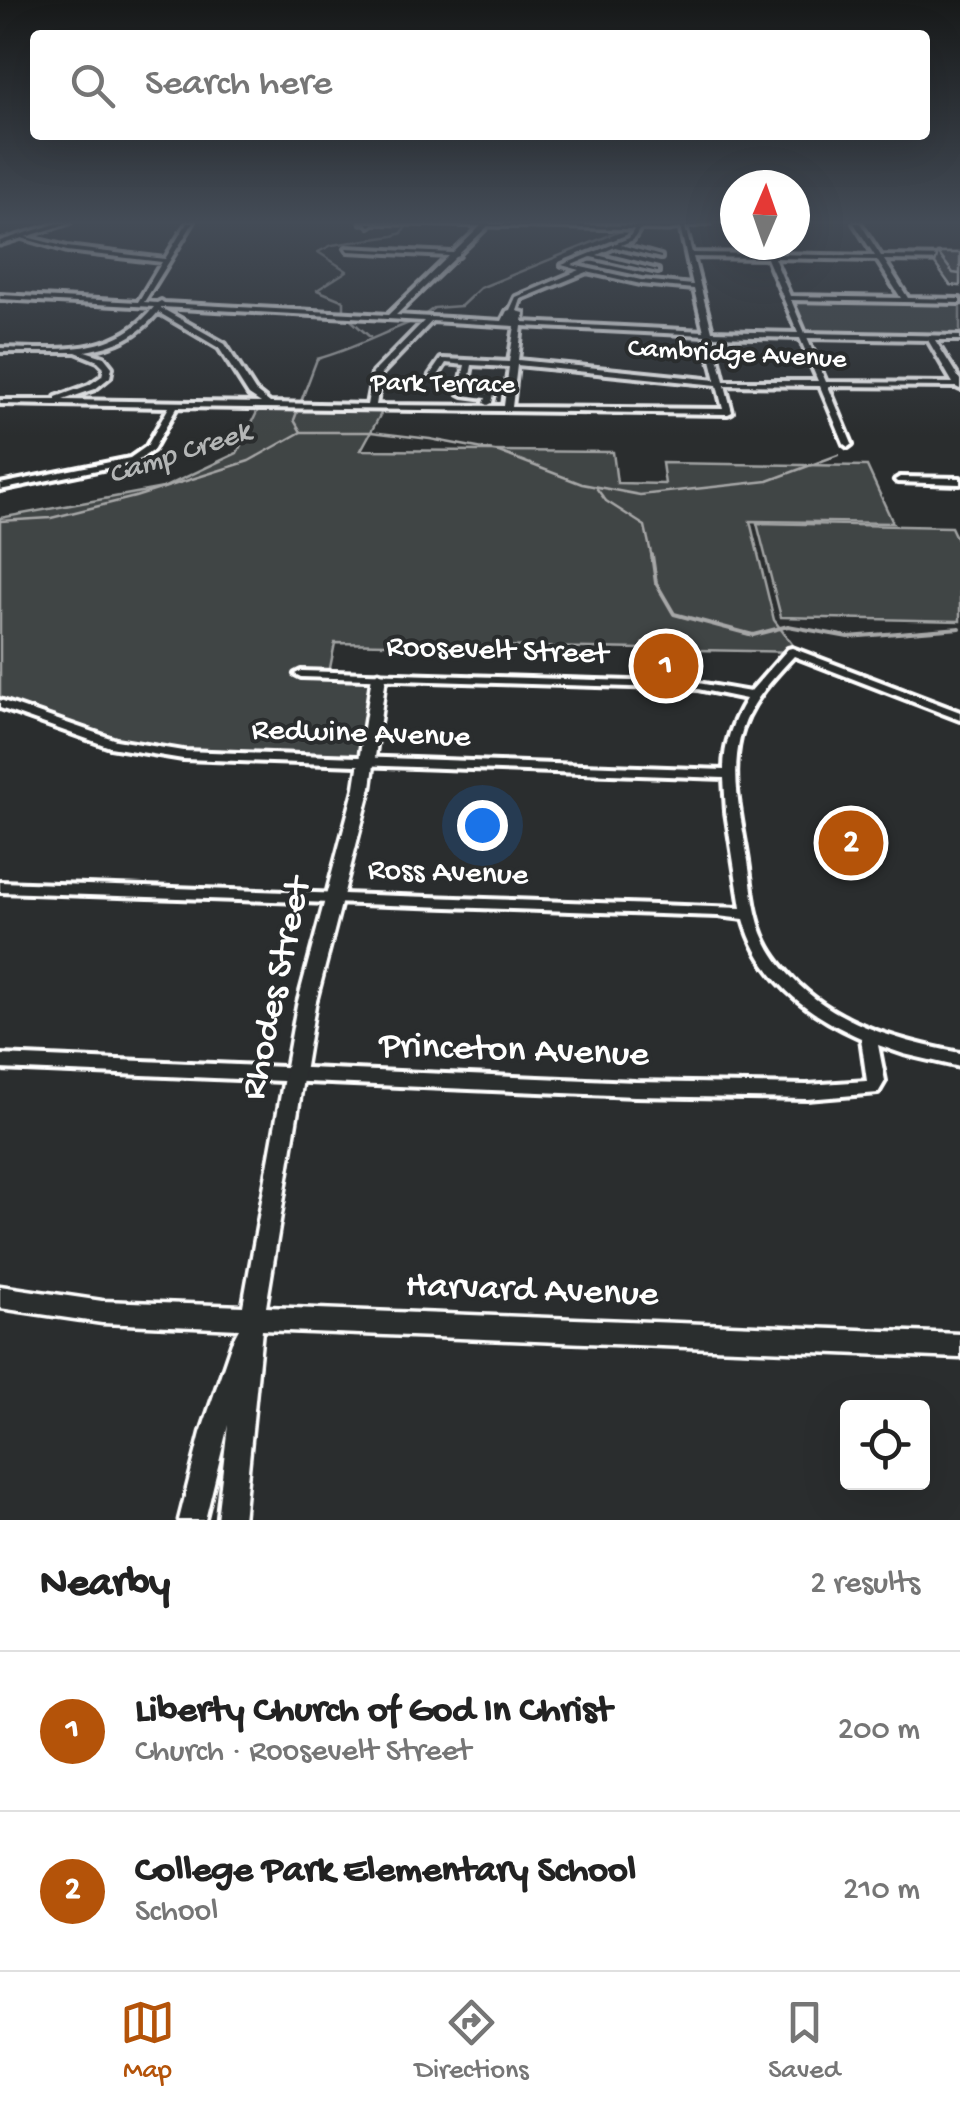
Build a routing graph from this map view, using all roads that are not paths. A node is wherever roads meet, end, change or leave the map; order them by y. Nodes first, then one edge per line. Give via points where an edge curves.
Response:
1 (146, 294) edge
2 (415, 294) edge
3 (528, 294) edge
4 (699, 294) edge
5 (785, 294) edge
6 (902, 294) edge
7 (0, 297) edge
8 (787, 298) junction
9 (906, 300) junction
10 (960, 301) edge
11 (141, 302) junction
12 (160, 306) junction
13 (513, 312) junction
14 (391, 316) junction
15 (431, 318) junction
16 (506, 322) junction
17 (518, 323) junction
18 (708, 334) junction
19 (803, 336) junction
20 (930, 337) junction
21 (960, 338) edge
22 (112, 345) junction
23 (0, 350) edge
24 (73, 351) junction
25 (101, 360) junction
26 (470, 362) junction
27 (513, 363) junction
28 (466, 377) junction
29 (720, 383) junction
30 (823, 383) junction
31 (960, 385) edge
32 (0, 402) edge
33 (47, 402) junction
34 (488, 403) dead end
35 (174, 405) junction
36 (271, 405) junction
37 (371, 406) junction
38 (508, 409) junction
39 (848, 444) dead end
40 (900, 480) dead end
41 (960, 481) edge
42 (0, 487) edge
43 (301, 674) dead end
44 (379, 676) junction
45 (750, 696) junction
46 (0, 704) edge
47 (960, 716) edge
48 (367, 762) junction
49 (727, 774) junction
50 (0, 887) edge
51 (335, 898) junction
52 (751, 914) junction
53 (868, 1034) junction
54 (960, 1060) edge
55 (0, 1062) edge
56 (295, 1076) junction
57 (0, 1297) edge
58 (0, 1308) edge
59 (102, 1312) junction
60 (252, 1319) junction
61 (960, 1346) edge
62 (192, 1520) edge
63 (230, 1520) edge

1 - 11 street
2 - 14 street
3 - 13 street via 518,298
4 - 18 street
5 - 8 street
6 - 9 street
7 - 11 street
8 - 9 street
8 - 19 street
9 - 10 street
11 - 12 street
12 - 14 street
12 - 22 street via 136,333
12 - 36 street via 222,346 252,393
13 - 16 street
13 - 17 street via 520,313
14 - 15 street
15 - 16 street
15 - 37 street via 377,373
16 - 17 street
17 - 18 street
17 - 27 street
18 - 19 street
18 - 29 street
19 - 20 street
19 - 30 street
20 - 21 street
20 - 31 street
22 - 24 street
22 - 25 street
23 - 24 street
24 - 25 street
25 - 33 street via 108,372 100,383
26 - 27 street, Cambridge Avenue
26 - 28 street
26 - 28 street via 444,361 434,374
27 - 29 street, Cambridge Avenue
27 - 38 street
28 - 34 street via 463,393 491,396
29 - 30 street, Cambridge Avenue
29 - 38 street, Park Terrace via 728,412
30 - 31 street, Cambridge Avenue
30 - 39 street
32 - 33 street, Park Terrace
33 - 35 street, Park Terrace
35 - 36 street, Park Terrace
35 - 42 street via 150,448 133,460
36 - 37 street, Park Terrace
37 - 38 street, Park Terrace
40 - 41 street
43 - 44 street, Roosevelt Street
44 - 45 street, Roosevelt Street via 698,686
44 - 48 street, Rhodes Street
45 - 47 street via 792,651
45 - 49 street via 733,733
46 - 48 street, Redwine Avenue via 135,749
48 - 49 street, Redwine Avenue
48 - 51 street, Rhodes Street
49 - 52 street
50 - 51 street, Ross Avenue
51 - 52 street, Ross Avenue
51 - 56 street, Rhodes Street via 306,1004
52 - 53 street via 762,949 786,980
53 - 54 street
53 - 56 street, Princeton Avenue via 878,1074 872,1088 862,1090 634,1090
55 - 56 street, Princeton Avenue
56 - 60 street, Rhodes Street
57 - 59 street, Harvard Avenue
58 - 59 street, Harvard Avenue
59 - 60 street, Harvard Avenue
60 - 61 street, Harvard Avenue
60 - 62 street, Rhodes Street
60 - 63 street, Rhodes Street

